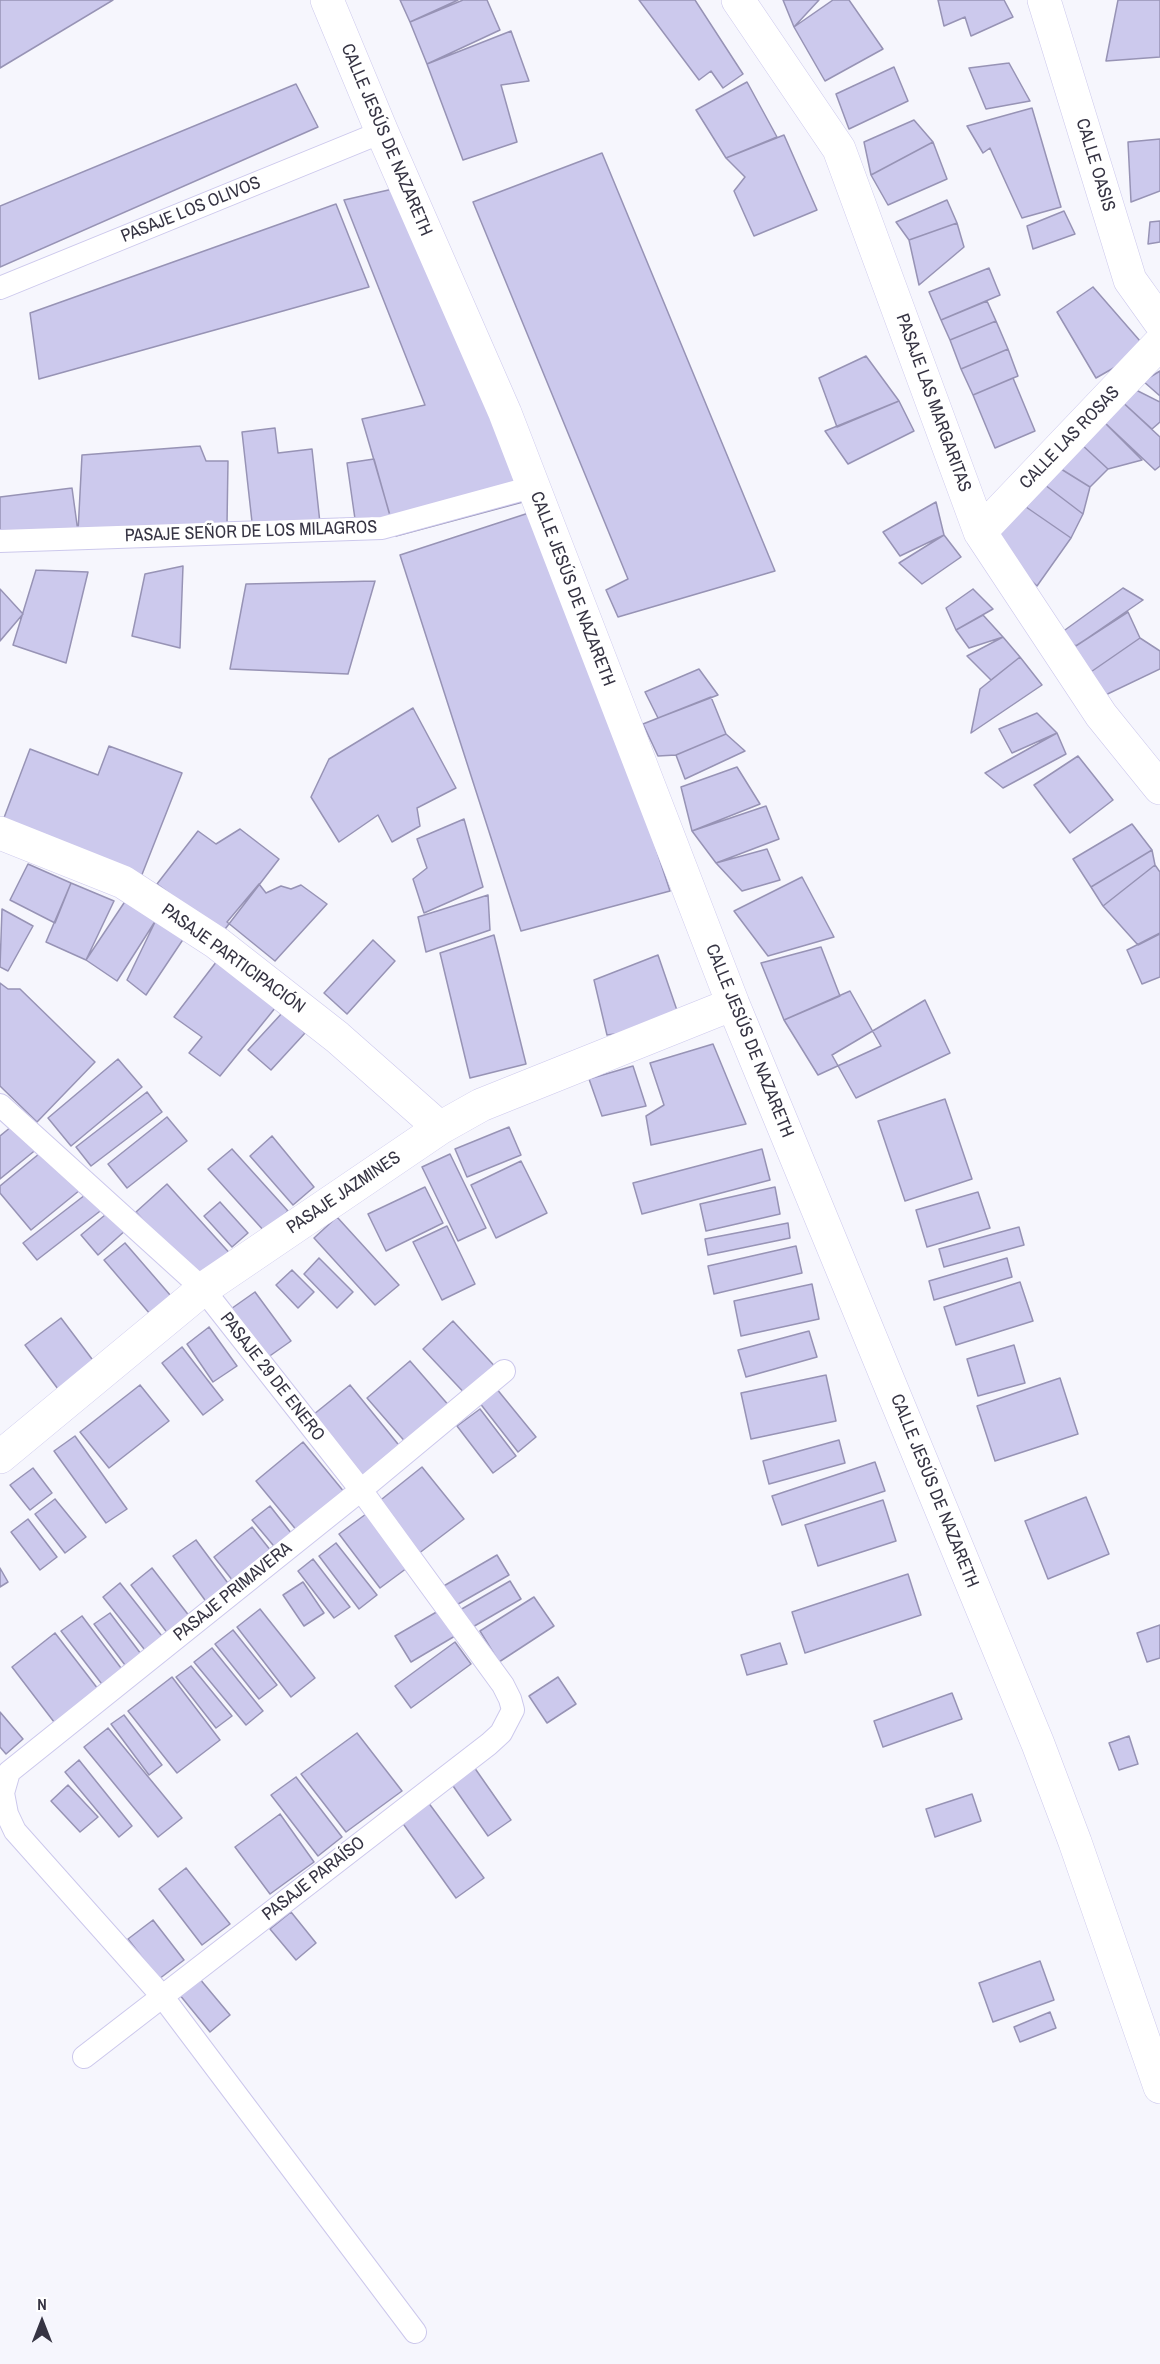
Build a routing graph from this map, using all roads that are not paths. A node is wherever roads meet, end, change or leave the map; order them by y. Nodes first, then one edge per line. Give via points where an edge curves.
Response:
1 (327, 0) edge
2 (738, 0) edge
3 (1044, 0) edge
4 (382, 132) junction
5 (0, 288) edge
6 (1160, 322) edge
7 (1160, 344) edge
8 (532, 487) junction
9 (981, 532) junction
10 (0, 541) edge
11 (1157, 777) edge
12 (0, 833) edge
13 (733, 1004) junction
14 (0, 1105) edge
15 (440, 1128) junction
16 (203, 1289) junction
17 (504, 1371) dead end
18 (0, 1457) edge
19 (360, 1490) junction
20 (503, 1685) joint
21 (162, 1996) junction
22 (84, 2057) dead end
23 (1160, 2087) edge
24 (415, 2332) dead end

1 - 4 street, CALLE JESÚS DE NAZARETH
2 - 9 street, PASAJE LAS MARGARITAS via 839,149
3 - 6 street, CALLE OASIS via 1130,280
4 - 5 lane, PASAJE LOS OLIVOS
4 - 8 street, CALLE JESÚS DE NAZARETH via 505,413
7 - 9 street, CALLE LAS ROSAS
8 - 10 lane, PASAJE SEÑOR DE LOS MILAGROS via 382,528
8 - 13 street, CALLE JESÚS DE NAZARETH
9 - 11 street, PASAJE LAS MARGARITAS via 1101,715
12 - 15 street, PASAJE PARTICIPACIÓN via 123,882 217,943 338,1037
13 - 15 street, PASAJE JAZMINES via 481,1105
13 - 23 street, CALLE JESÚS DE NAZARETH via 1038,1744
14 - 16 lane, PASAJE 29 DE ENERO
15 - 16 street, PASAJE JAZMINES
16 - 18 street, PASAJE JAZMINES
16 - 19 lane, PASAJE 29 DE ENERO
17 - 19 lane, PASAJE PRIMAVERA
19 - 20 lane, PASAJE 29 DE ENERO
19 - 21 lane, PASAJE PRIMAVERA via 9,1772 3,1793 15,1831
20 - 21 lane, PASAJE PARAÍSO via 513,1710 501,1733 489,1744
21 - 22 lane, PASAJE PARAÍSO
21 - 24 lane

